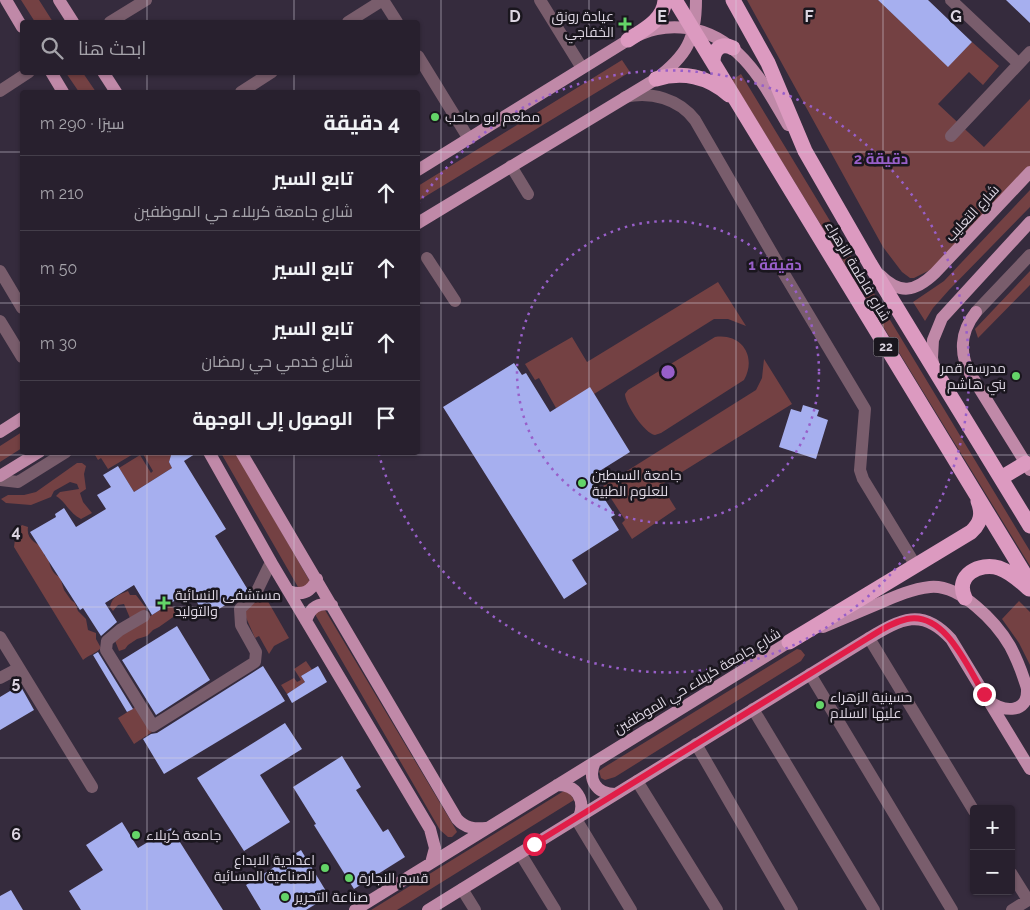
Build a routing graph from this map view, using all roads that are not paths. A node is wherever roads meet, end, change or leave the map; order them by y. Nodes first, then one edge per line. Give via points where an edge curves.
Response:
1 (6, 0) edge
2 (59, 0) edge
3 (146, 0) edge
4 (383, 0) edge
5 (540, 0) edge
6 (665, 0) edge
7 (675, 0) edge
8 (696, 0) edge
9 (733, 0) edge
10 (951, 0) edge
11 (72, 20) edge
12 (113, 20) edge
13 (351, 20) edge
14 (396, 20) edge
15 (20, 24) edge
16 (666, 27) junction
17 (693, 29) junction
18 (628, 40) junction
19 (733, 48) junction
20 (1030, 52) edge
21 (420, 59) edge
22 (677, 61) junction
23 (713, 62) junction
24 (1019, 64) junction
25 (582, 68) junction
26 (24, 75) edge
27 (53, 75) edge
28 (105, 75) edge
29 (267, 75) edge
30 (656, 79) junction
31 (62, 90) edge
32 (115, 90) edge
33 (244, 90) edge
34 (0, 91) edge
35 (625, 97) junction
36 (742, 111) junction
37 (951, 136) dead end
38 (469, 139) junction
39 (804, 150) junction
40 (511, 166) junction
41 (420, 169) edge
42 (1030, 172) edge
43 (1025, 181) edge
44 (528, 194) dead end
45 (420, 222) edge
46 (1030, 222) edge
47 (1030, 256) edge
48 (427, 258) dead end
49 (870, 264) junction
50 (0, 271) edge
51 (455, 301) dead end
52 (20, 305) edge
53 (976, 312) joint
54 (0, 320) edge
55 (20, 354) edge
56 (935, 370) junction
57 (20, 419) edge
58 (0, 432) edge
59 (34, 455) edge
60 (61, 455) edge
61 (211, 455) edge
62 (243, 455) edge
63 (1028, 466) edge
64 (0, 478) edge
65 (1001, 478) junction
66 (975, 493) junction
67 (1030, 526) edge
68 (271, 562) junction
69 (916, 566) junction
70 (316, 579) junction
71 (1030, 583) edge
72 (1030, 590) edge
73 (289, 591) junction
74 (965, 598) junction
75 (332, 605) junction
76 (144, 616) dead end
77 (306, 621) junction
78 (0, 637) edge
79 (868, 638) junction
80 (789, 642) junction
81 (19, 668) junction
82 (810, 674) junction
83 (0, 678) edge
84 (1025, 680) junction
85 (987, 699) junction
86 (1030, 699) edge
87 (753, 709) junction
88 (696, 744) junction
89 (595, 762) junction
90 (1030, 769) edge
91 (637, 781) junction
92 (557, 785) junction
93 (92, 787) dead end
94 (615, 794) junction
95 (970, 805) edge
96 (577, 818) junction
97 (488, 827) junction
98 (520, 853) junction
99 (430, 863) junction
100 (1015, 879) edge
101 (462, 890) junction
102 (1029, 900) edge
103 (355, 910) edge
104 (428, 910) edge
105 (474, 910) edge
106 (555, 910) edge
107 (631, 910) edge
108 (716, 910) edge
109 (792, 910) edge
110 (874, 910) edge
111 (952, 910) edge
112 (1012, 910) edge

1 - 15 main road
2 - 11 main road
3 - 12 street
4 - 13 street
4 - 14 street
5 - 25 street
6 - 18 highway via 658,17
7 - 17 highway, شارع فاطمة الزهراء / 22
8 - 17 main road
9 - 39 highway, شارع فاطمة الزهراء / 22 via 768,63
10 - 24 street
16 - 17 main road
16 - 18 main road
16 - 22 main road via 675,30 681,38 683,48
17 - 19 main road via 716,37
17 - 22 main road via 686,50
17 - 23 highway, شارع فاطمة الزهراء / 22
18 - 25 main road
19 - 23 highway via 724,45 717,49
19 - 39 main road via 764,84
20 - 24 street
21 - 38 street
22 - 30 main road
23 - 36 highway, شارع فاطمة الزهراء / 22
24 - 37 street
25 - 38 main road
26 - 34 street
27 - 31 main road
28 - 32 main road
29 - 33 street
30 - 35 main road
30 - 36 highway via 681,75 700,78 724,91
35 - 40 main road
35 - 69 street via 642,95 666,99 687,110 695,120 865,409 862,479
36 - 66 highway, شارع فاطمة الزهراء / 22
38 - 41 main road
39 - 49 highway, شارع فاطمة الزهراء / 22
40 - 44 street
40 - 45 main road
42 - 43 main road, شارع التعليب
43 - 49 main road, شارع التعليب via 935,273 917,286 899,289 889,284
46 - 56 main road via 942,318 932,352
47 - 53 street
48 - 51 street
49 - 56 highway, شارع فاطمة الزهراء / 22
50 - 52 street
53 - 63 main road via 966,326 964,360
54 - 55 street
56 - 65 highway, شارع فاطمة الزهراء / 22
57 - 58 main road
59 - 64 main road
60 - 64 street via 18,482
61 - 68 main road
62 - 70 main road
63 - 65 highway
65 - 67 highway, شارع فاطمة الزهراء / 22
66 - 69 highway via 981,516 977,527
66 - 71 highway, شارع فاطمة الزهراء / 22
68 - 73 main road
68 - 76 street via 256,593 240,608 241,625 256,652 254,662 153,726 106,650 107,641
69 - 80 highway
70 - 73 main road via 302,594
70 - 75 main road
72 - 74 highway via 1006,571 984,567 966,576 962,586
73 - 77 main road
74 - 80 main road, شارع جامعة كربلاء حي الموظفين via 940,587 913,590
74 - 84 main road, شارع جامعة كربلاء حي الموظفين via 1006,639
75 - 77 main road via 318,605
75 - 97 main road via 457,818 471,828
77 - 99 main road via 430,829 436,848
78 - 81 street
79 - 82 main road
79 - 85 main road via 898,622 914,618 932,623 951,639
79 - 95 street
80 - 89 main road, شارع جامعة كربلاء حي الموظفين
81 - 83 street
81 - 93 street
82 - 87 main road
82 - 111 street
84 - 85 main road via 1027,697 1019,707 1002,708
84 - 86 main road, شارع جامعة كربلاء حي الموظفين
85 - 90 main road
87 - 88 main road
87 - 110 street
88 - 91 main road
88 - 109 street
89 - 92 main road, شارع جامعة كربلاء حي الموظفين
89 - 94 main road via 592,781 602,792
91 - 94 main road
91 - 108 street
92 - 96 main road via 576,791 582,804
92 - 97 main road, شارع جامعة كربلاء حي الموظفين
94 - 96 main road
96 - 98 main road
96 - 107 street
97 - 99 main road, شارع جامعة كربلاء حي الموظفين
98 - 101 main road
98 - 106 street
99 - 103 main road, شارع جامعة كربلاء حي الموظفين
100 - 102 street
101 - 104 main road
101 - 105 street
102 - 112 street

